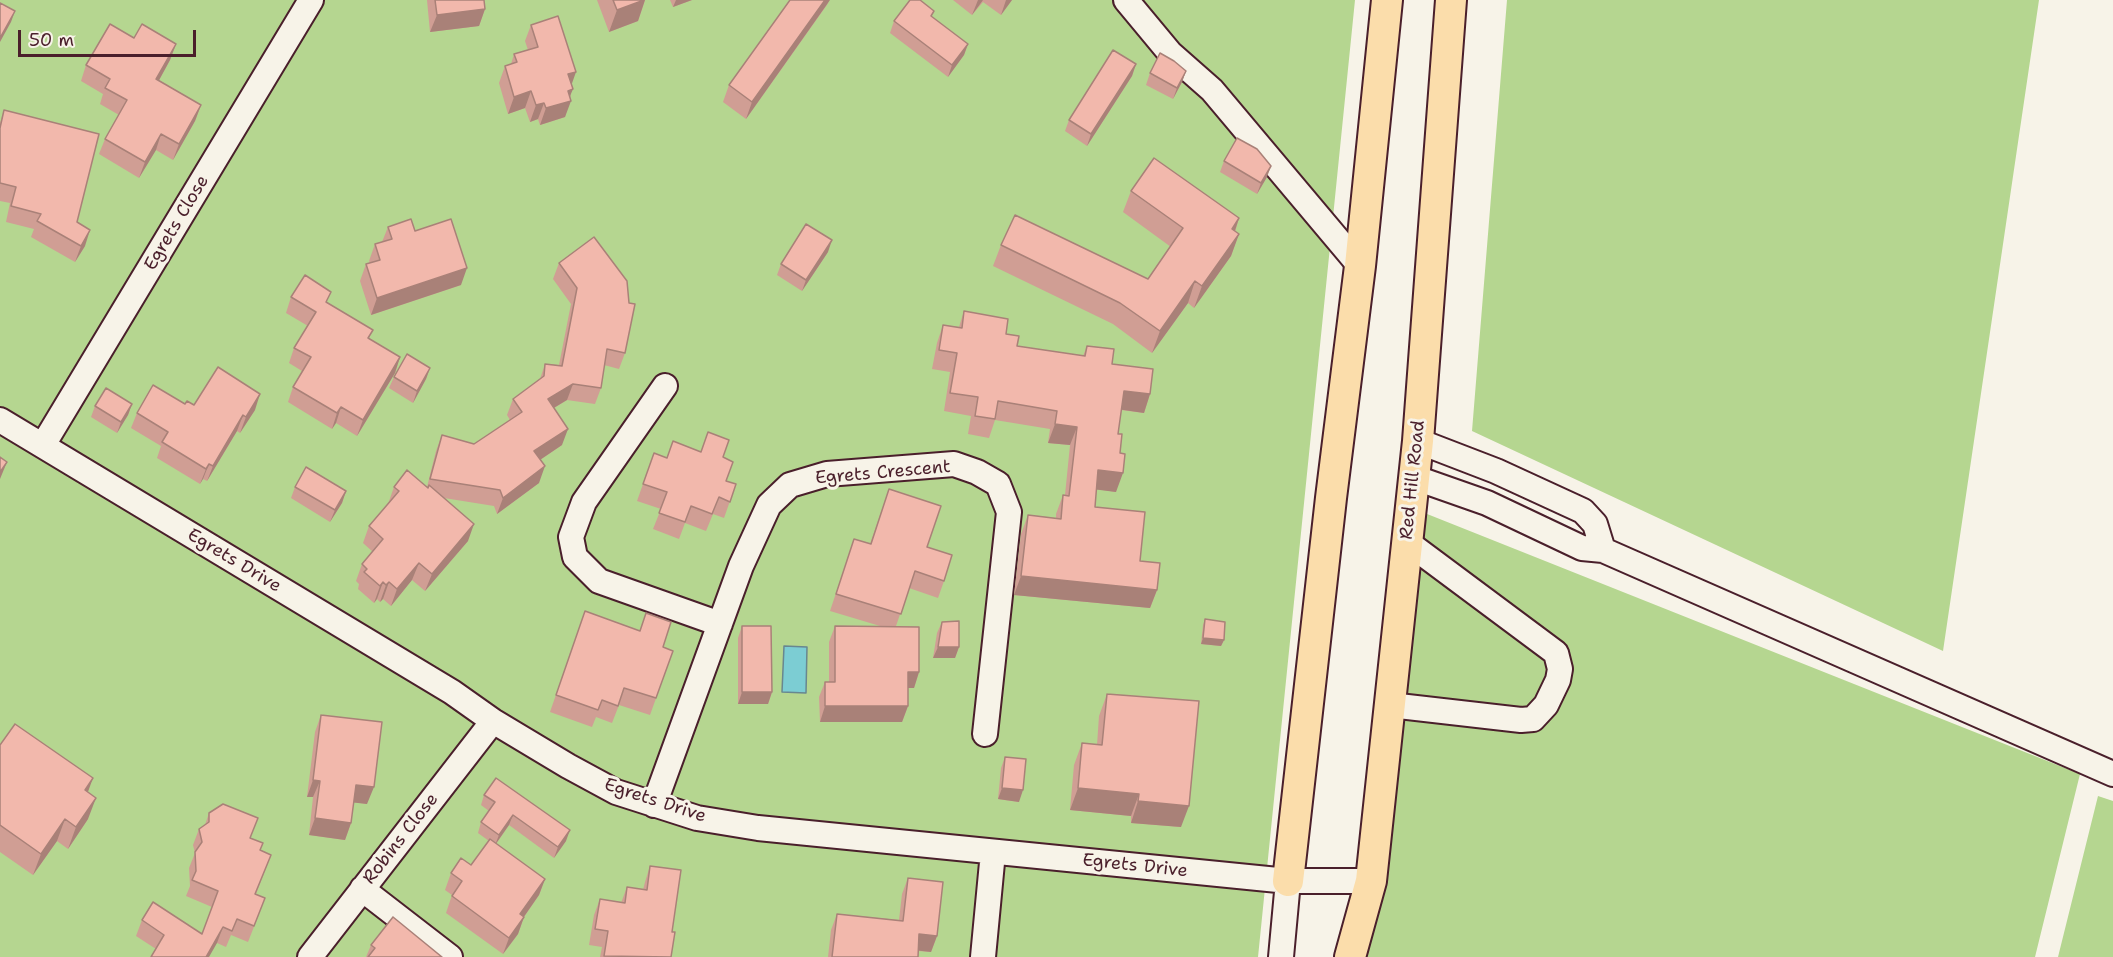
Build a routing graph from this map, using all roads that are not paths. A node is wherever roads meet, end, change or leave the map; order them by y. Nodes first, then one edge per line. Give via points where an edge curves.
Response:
1 (311, 0) edge
2 (1126, 0) edge
3 (1387, 0) edge
4 (1451, 0) edge
5 (1360, 266) junction
6 (665, 386) dead end
7 (0, 420) edge
8 (1418, 441) junction
9 (43, 445) junction
10 (1413, 477) junction
11 (1407, 542) junction
12 (1603, 550) junction
13 (720, 624) junction
14 (1390, 705) junction
15 (493, 720) junction
16 (985, 734) dead end
17 (2113, 774) edge
18 (654, 805) junction
19 (993, 852) junction
20 (1288, 881) junction
21 (1371, 881) junction
22 (362, 889) junction
23 (310, 957) edge
24 (450, 957) edge
25 (983, 957) edge
26 (1281, 957) edge
27 (1350, 957) edge

1 - 9 street, Egrets Close
2 - 5 street via 1170,53 1212,90
3 - 5 main road
4 - 8 main road, Red Hill Road
5 - 20 main road
6 - 13 street via 584,502 571,537 575,556 599,581
7 - 9 street, Egrets Drive
8 - 10 main road, Red Hill Road
8 - 12 street via 1583,511 1595,524
9 - 15 street, Egrets Drive
10 - 11 main road, Red Hill Road
10 - 12 street via 1487,503 1582,548
11 - 14 main road, Red Hill Road
11 - 14 street via 1556,653 1560,669 1546,705 1533,719
12 - 17 street
13 - 16 street, Egrets Crescent via 769,505 790,485 827,474 954,464 977,472 998,484 1009,512
13 - 18 street, Egrets Crescent
14 - 21 main road, Red Hill Road
15 - 18 street, Egrets Drive via 616,792
15 - 22 street, Robins Close
18 - 19 street, Egrets Drive via 697,818 758,828
19 - 20 street, Egrets Drive
19 - 25 street
20 - 21 street, Egrets Drive
20 - 26 street
21 - 27 main road, Red Hill Road
22 - 23 street, Robins Close
22 - 24 street

